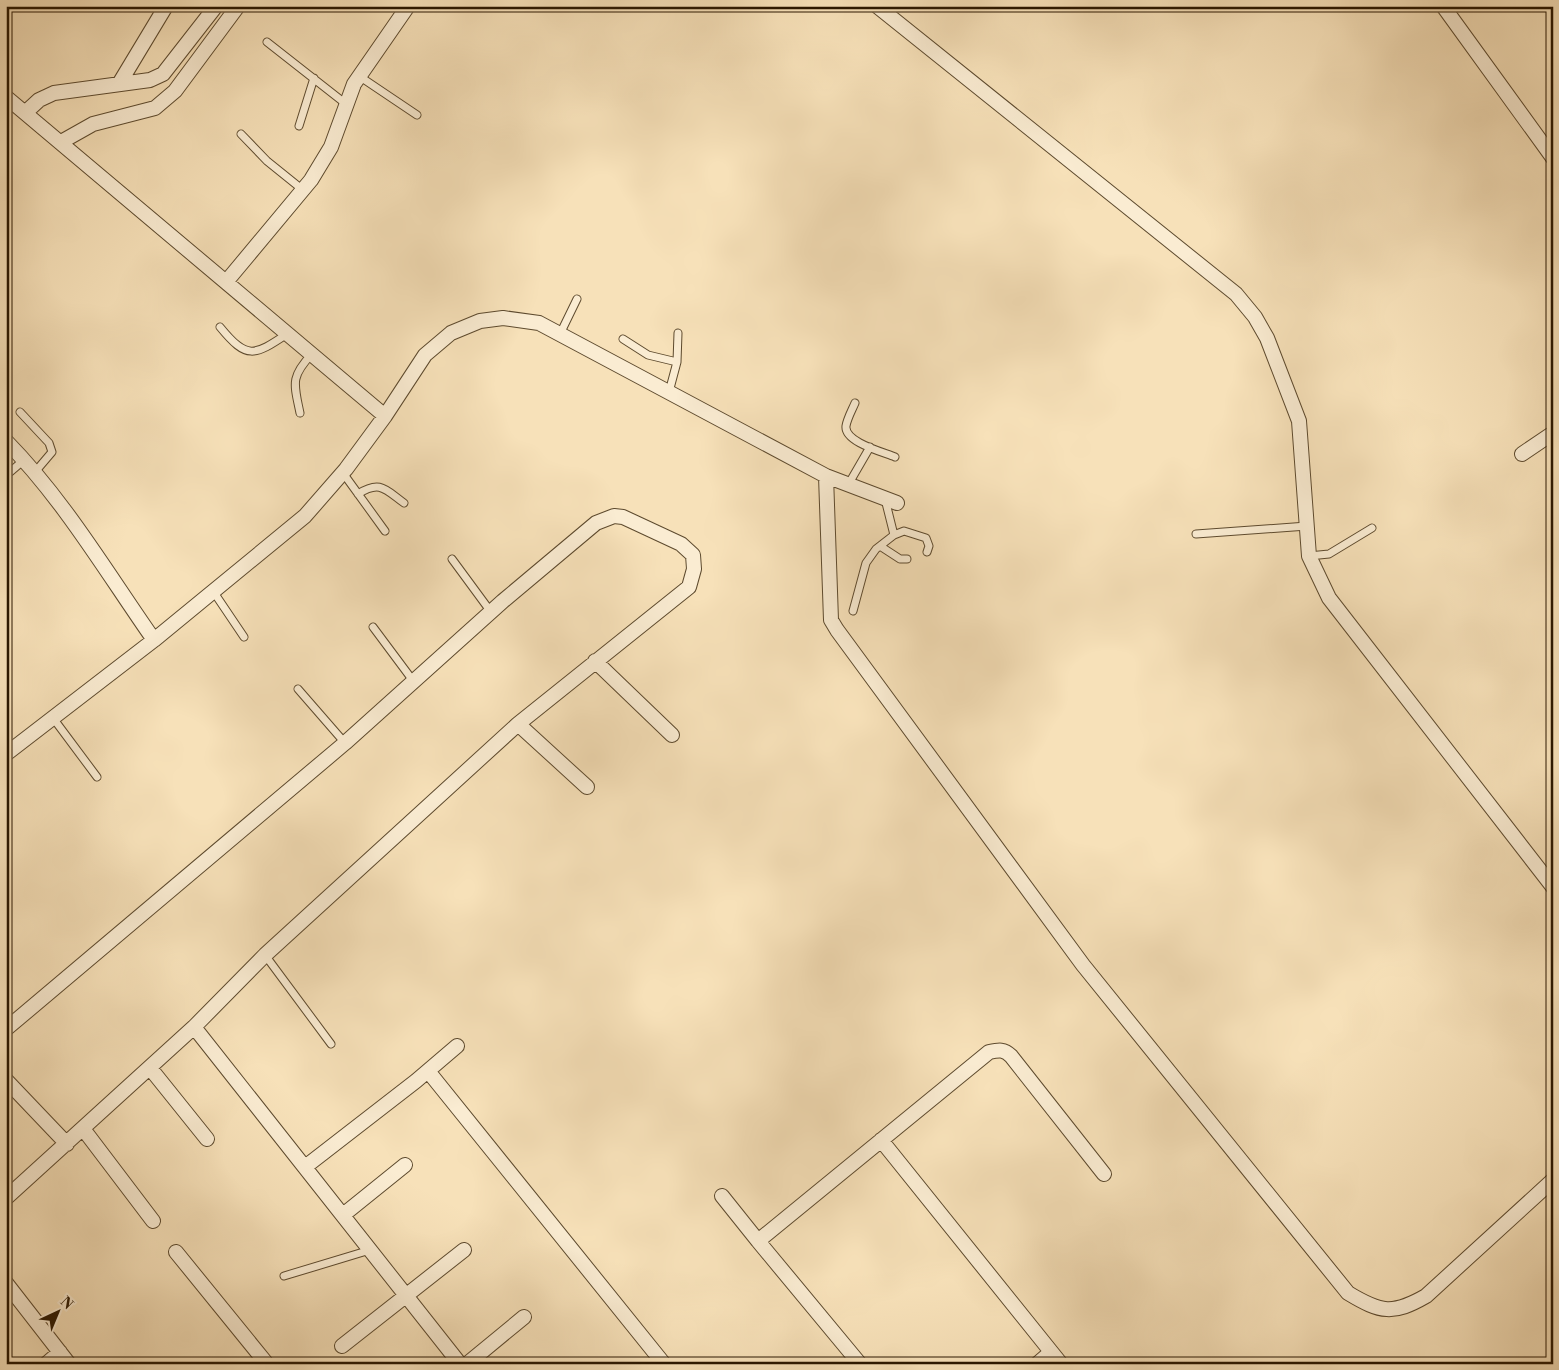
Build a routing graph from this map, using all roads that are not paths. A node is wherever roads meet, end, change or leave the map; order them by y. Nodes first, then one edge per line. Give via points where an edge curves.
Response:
1 (166, 6) edge
2 (216, 6) edge
3 (238, 6) edge
4 (408, 6) edge
5 (877, 6) edge
6 (1443, 6) edge
7 (267, 42) dead end
8 (359, 76) junction
9 (314, 78) junction
10 (119, 84) junction
11 (6, 97) edge
12 (346, 104) junction
13 (26, 112) junction
14 (416, 115) dead end
15 (299, 126) dead end
16 (242, 134) dead end
17 (61, 142) junction
18 (1550, 149) edge
19 (302, 190) junction
20 (226, 282) junction
21 (577, 299) dead end
22 (220, 327) dead end
23 (678, 333) dead end
24 (287, 334) junction
25 (560, 334) junction
26 (623, 339) dead end
27 (312, 354) junction
28 (677, 362) junction
29 (669, 392) junction
30 (855, 404) dead end
31 (20, 412) dead end
32 (300, 413) dead end
33 (385, 416) junction
34 (1553, 433) edge
35 (6, 441) edge
36 (870, 447) junction
37 (1522, 454) dead end
38 (894, 457) dead end
39 (24, 460) junction
40 (6, 470) edge
41 (35, 472) junction
42 (343, 473) junction
43 (826, 476) junction
44 (848, 485) junction
45 (358, 494) junction
46 (891, 501) joint
47 (404, 503) dead end
48 (1307, 526) junction
49 (1372, 528) dead end
50 (385, 532) dead end
51 (1196, 534) dead end
52 (894, 535) junction
53 (880, 546) junction
54 (927, 552) dead end
55 (1309, 556) junction
56 (452, 559) dead end
57 (907, 560) dead end
58 (213, 591) junction
59 (492, 612) junction
60 (853, 612) dead end
61 (373, 627) dead end
62 (244, 638) dead end
63 (154, 640) junction
64 (595, 661) junction
65 (415, 682) junction
66 (298, 689) dead end
67 (53, 718) junction
68 (518, 724) junction
69 (672, 734) dead end
70 (345, 743) junction
71 (6, 754) edge
72 (97, 777) dead end
73 (587, 787) dead end
74 (1553, 887) edge
75 (265, 955) junction
76 (194, 1027) junction
77 (6, 1029) edge
78 (331, 1044) dead end
79 (457, 1046) dead end
80 (150, 1068) junction
81 (428, 1071) junction
82 (6, 1080) edge
83 (84, 1130) junction
84 (207, 1139) dead end
85 (881, 1140) junction
86 (67, 1144) junction
87 (405, 1165) dead end
88 (304, 1167) junction
89 (1104, 1174) dead end
90 (1553, 1180) edge
91 (722, 1196) dead end
92 (6, 1198) edge
93 (343, 1215) junction
94 (153, 1221) dead end
95 (758, 1241) junction
96 (370, 1250) junction
97 (464, 1250) dead end
98 (176, 1252) dead end
99 (284, 1276) dead end
100 (6, 1284) edge
101 (406, 1295) junction
102 (524, 1317) dead end
103 (342, 1346) dead end
104 (60, 1352) junction
105 (1051, 1352) junction
106 (46, 1364) edge
107 (69, 1364) edge
108 (267, 1364) edge
109 (460, 1364) edge
110 (467, 1364) edge
111 (664, 1364) edge
112 (860, 1364) edge
113 (1037, 1364) edge
114 (1061, 1364) edge

1 - 10 street
2 - 10 street via 162,74 150,80
3 - 17 street via 175,91 155,108 93,124
4 - 8 street
5 - 48 street via 1236,294 1267,338 1299,421
6 - 18 street
7 - 9 lane
8 - 12 street
8 - 14 lane
9 - 12 lane
9 - 15 lane
10 - 13 street via 54,93 39,100
11 - 13 street
12 - 19 street via 331,147
13 - 17 street
16 - 19 lane via 266,161
17 - 20 street
19 - 20 street
20 - 24 street
21 - 25 lane
22 - 24 lane via 234,344 252,352 262,350
23 - 28 lane
24 - 27 street
25 - 29 street
25 - 33 street via 539,323 503,318 480,321 451,333 425,355
26 - 28 lane via 648,355
27 - 32 lane via 296,376 294,386
27 - 33 street
28 - 29 lane
29 - 43 street
30 - 36 lane via 846,427 848,433 854,441
31 - 41 lane via 49,443 52,452
33 - 42 street
34 - 37 street
35 - 39 street
36 - 38 lane
36 - 44 lane
39 - 40 lane via 10,472
39 - 41 street
41 - 63 street
42 - 45 lane
42 - 58 street via 305,516
43 - 44 street
43 - 90 street via 831,620 837,630 1083,965 1348,1293 1366,1304 1387,1310 1405,1308 1426,1296
44 - 46 street
45 - 47 lane via 376,486 382,487
45 - 50 lane
46 - 52 lane
48 - 51 lane
48 - 55 street
49 - 55 lane via 1329,554
52 - 53 lane
52 - 54 lane via 904,531 926,538
53 - 57 lane
53 - 60 lane via 866,563
55 - 74 street via 1329,598
56 - 59 lane
58 - 62 lane
58 - 63 street
59 - 64 street via 591,527 608,517 623,517 689,550 694,560 689,587
59 - 65 street
61 - 65 lane
63 - 67 street
64 - 68 street
64 - 69 street
65 - 70 street
66 - 70 lane
67 - 71 street
67 - 72 lane
68 - 73 street
68 - 75 street
70 - 77 street
75 - 76 street
75 - 78 lane
76 - 80 street
76 - 88 street
79 - 81 street
80 - 83 street
80 - 84 street
81 - 88 street
81 - 111 street
82 - 86 street
83 - 86 street
83 - 94 street
85 - 89 street via 989,1052 1006,1051
85 - 95 street
85 - 105 street
86 - 92 street
87 - 93 street
88 - 93 street
91 - 95 street
93 - 96 street
95 - 112 street
96 - 99 lane
96 - 101 street
97 - 101 street
98 - 108 street
100 - 104 street
101 - 103 street
101 - 109 street
102 - 110 street
104 - 106 street
104 - 107 street
105 - 113 street
105 - 114 street

